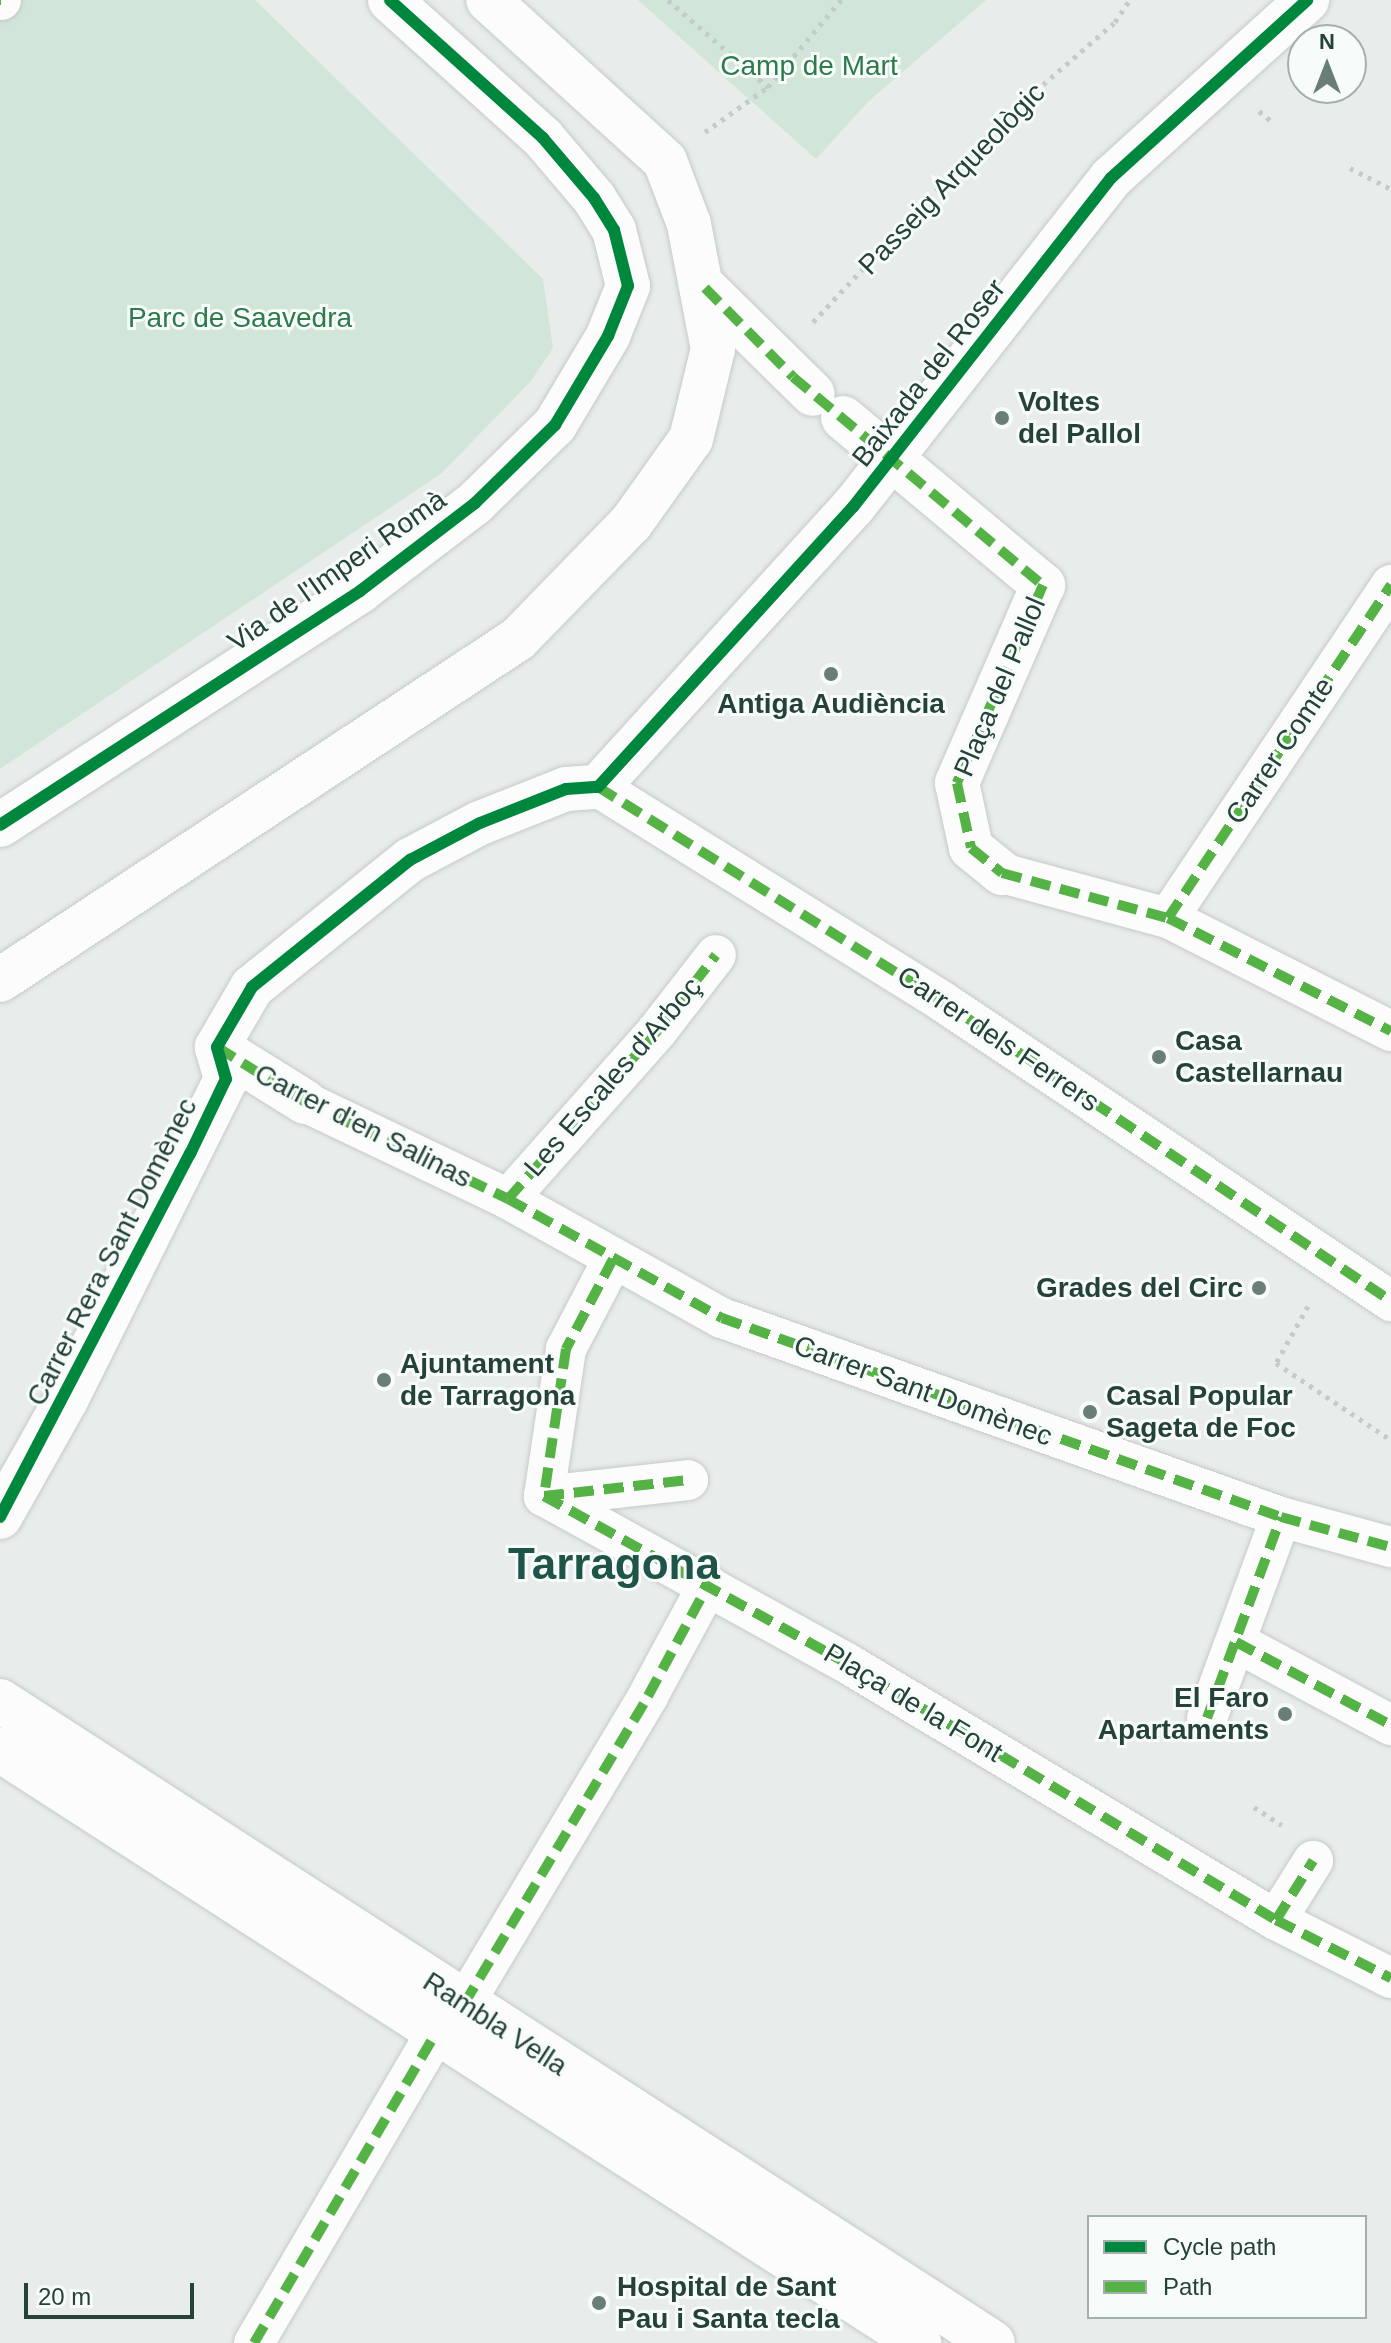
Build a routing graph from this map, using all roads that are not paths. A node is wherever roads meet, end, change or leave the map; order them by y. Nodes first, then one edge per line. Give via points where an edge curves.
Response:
1 (390, 0) edge
2 (488, 0) edge
3 (1307, 0) edge
4 (705, 288) junction
5 (895, 457) junction
6 (1391, 585) edge
7 (598, 787) junction
8 (0, 825) edge
9 (1002, 873) joint
10 (1168, 918) junction
11 (716, 955) dead end
12 (0, 980) edge
13 (1391, 1031) edge
14 (217, 1047) junction
15 (305, 1102) joint
16 (508, 1199) junction
17 (613, 1259) junction
18 (1391, 1301) edge
19 (688, 1480) dead end
20 (544, 1496) junction
21 (0, 1517) edge
22 (1281, 1517) junction
23 (1374, 1542) edge
24 (708, 1585) junction
25 (1236, 1642) junction
26 (0, 1701) edge
27 (1207, 1718) dead end
28 (1391, 1725) edge
29 (0, 1750) edge
30 (1313, 1861) dead end
31 (1276, 1920) junction
32 (1391, 1978) edge
33 (450, 2018) junction
34 (254, 2343) edge
35 (919, 2343) edge
36 (993, 2343) edge

1 - 8 street, Via de l'Imperi Romà via 543,138 594,198 614,230 628,286 608,336 555,425 475,503 360,591
2 - 4 street via 665,161
3 - 5 street, Baixada del Roser via 1111,178
4 - 5 street via 777,361
4 - 12 street via 713,349 691,439 631,523 518,639
5 - 7 street, Baixada del Roser
5 - 9 street, Plaça del Pallol via 1043,585 957,783 971,848
6 - 10 street, Carrer Comte
7 - 14 street via 566,789 480,823 410,860 252,987
7 - 18 street, Carrer dels Ferrers via 931,994
9 - 10 street
10 - 13 street
11 - 16 street, Les Escales d'Arboç via 657,1031
14 - 15 street, Carrer d'en Salinas
14 - 21 street, Carrer Rera Sant Domènec via 226,1079 66,1400
15 - 16 street, Carrer d'en Salinas
16 - 17 street, Carrer Sant Domènec
17 - 20 street via 566,1349
17 - 22 street, Carrer Sant Domènec via 722,1318
19 - 20 street
20 - 24 street, Plaça de la Font
22 - 23 street, Carrer Sant Domènec
22 - 25 street
24 - 31 street, Plaça de la Font
24 - 33 street via 648,1696
25 - 27 street
25 - 28 street
26 - 33 street, Rambla Vella
29 - 33 street, Rambla Vella
30 - 31 street
31 - 32 street, Plaça de la Font
33 - 34 street
33 - 35 street, Rambla Vella
33 - 36 street, Rambla Vella

